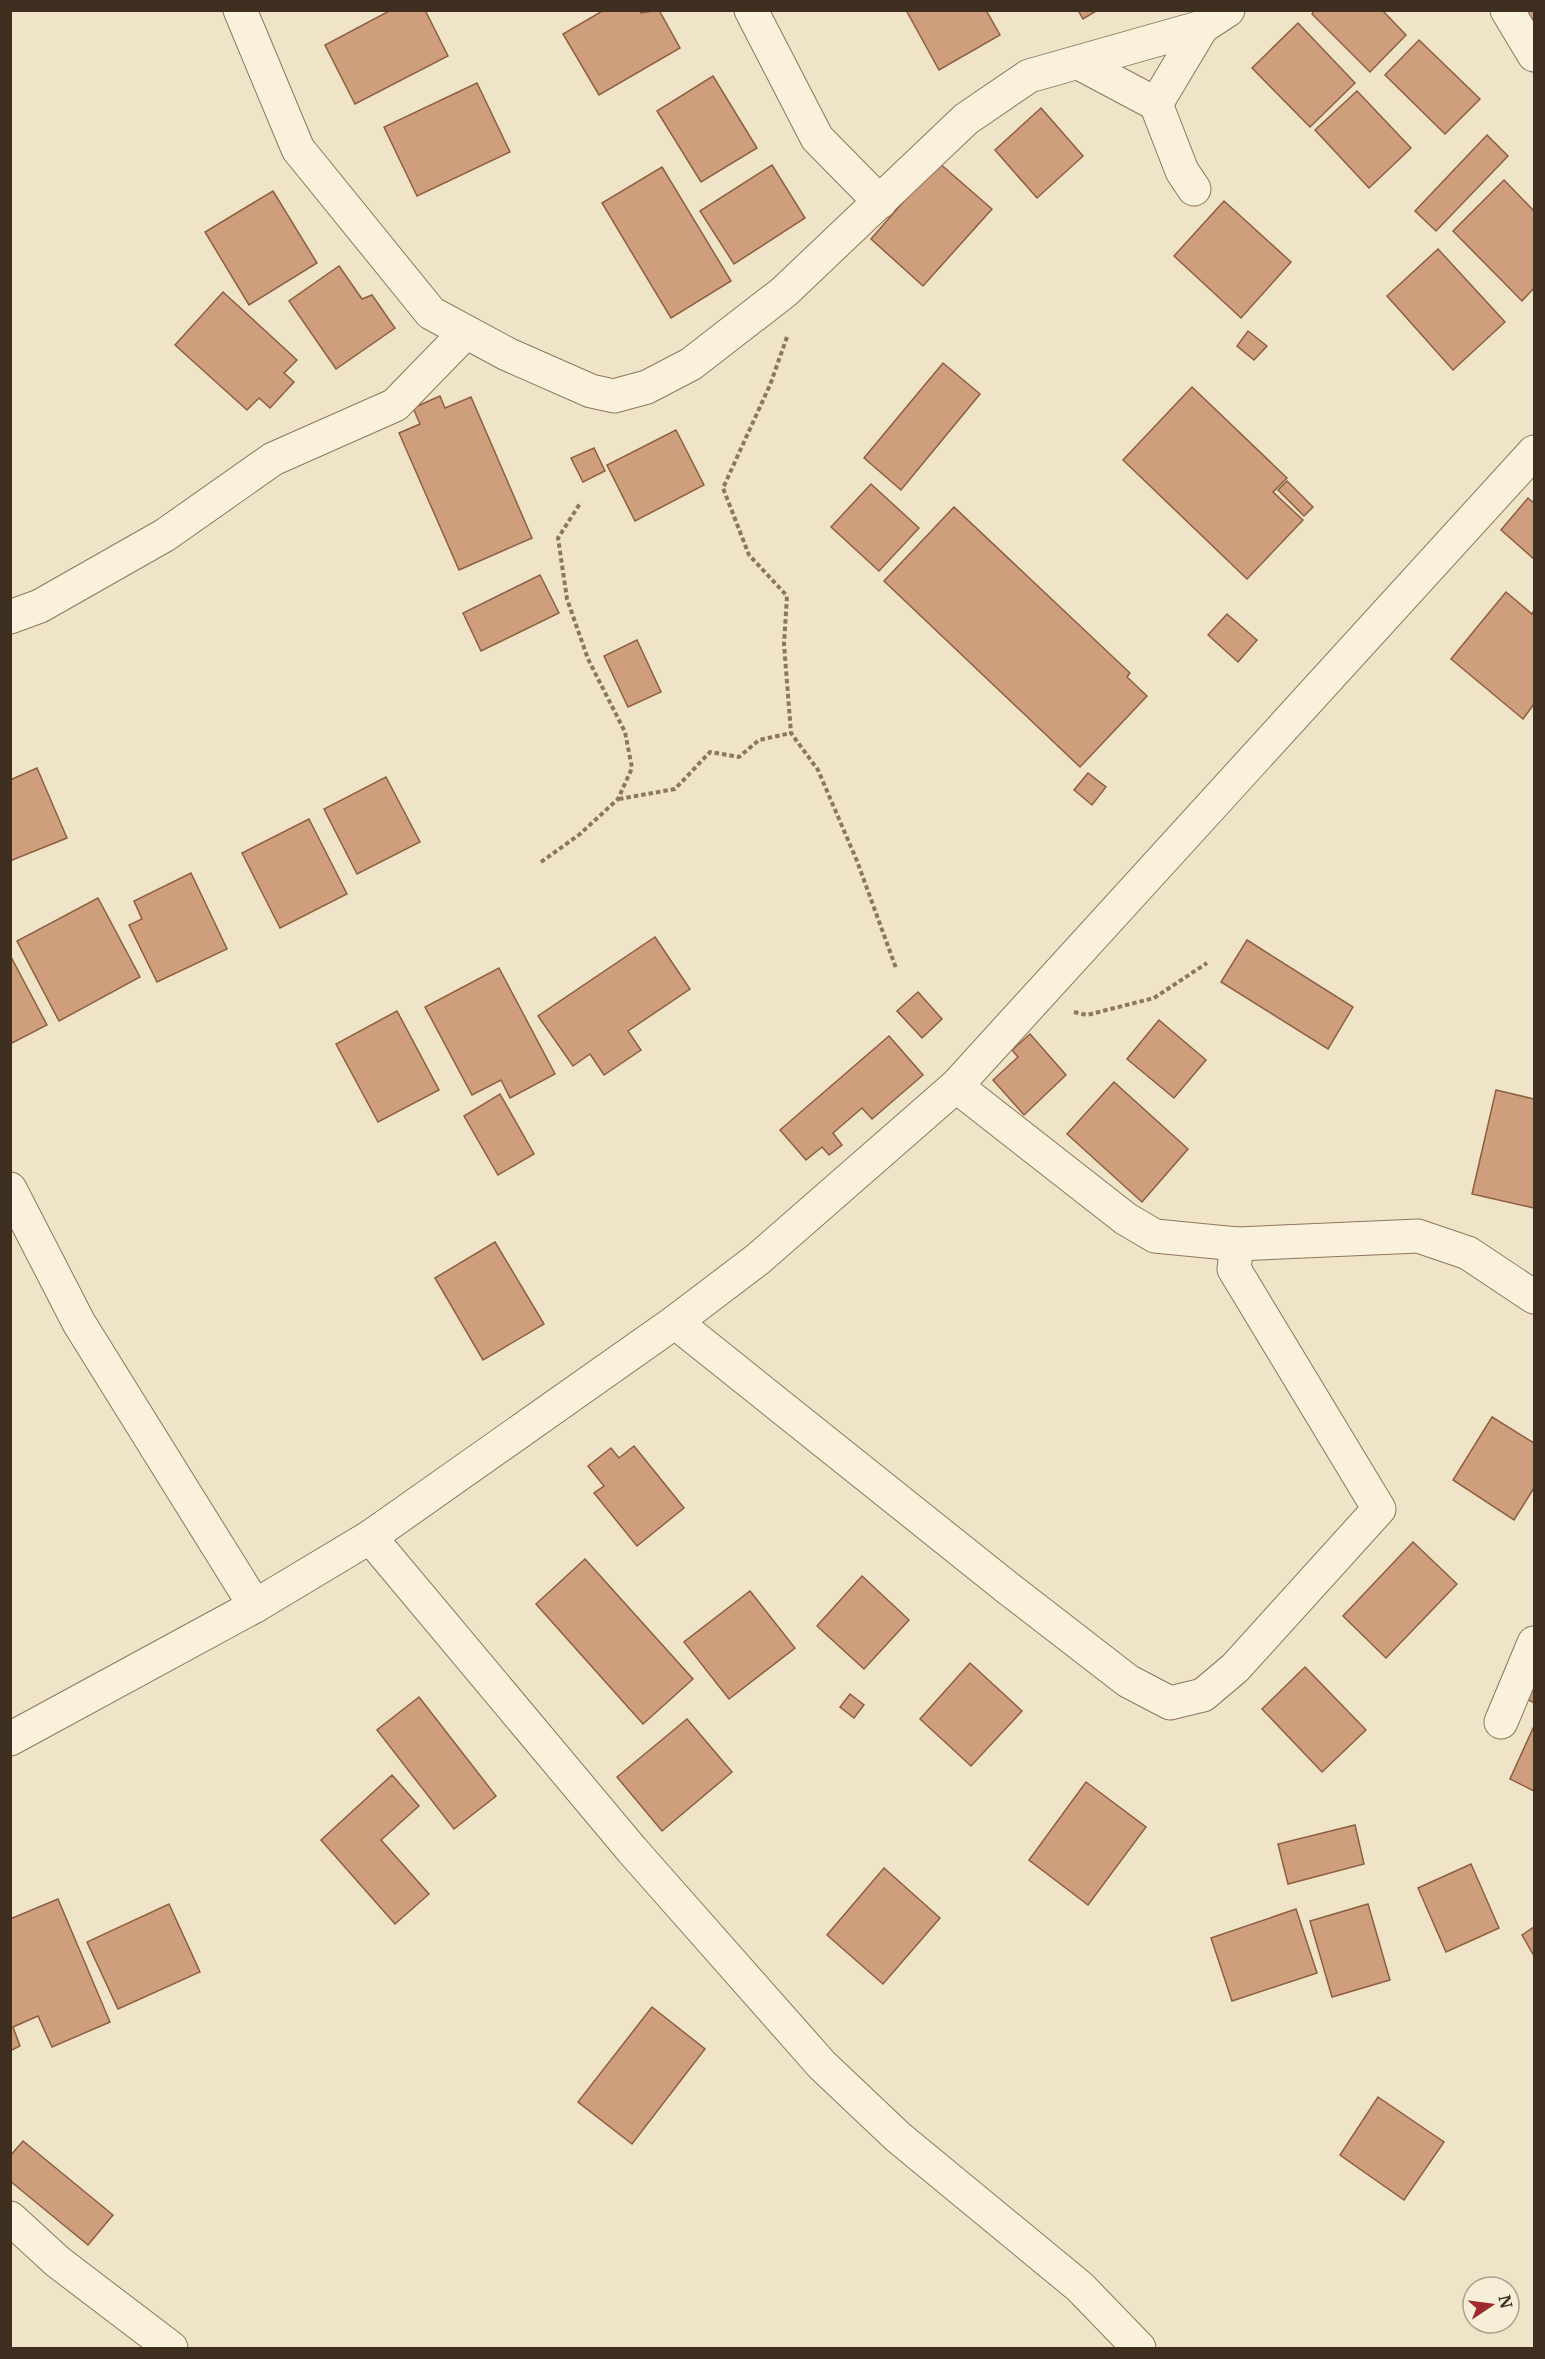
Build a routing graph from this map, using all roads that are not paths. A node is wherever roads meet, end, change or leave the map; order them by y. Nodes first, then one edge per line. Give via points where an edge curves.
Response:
1 (240, 10) edge
2 (751, 10) edge
3 (1508, 10) edge
4 (1215, 19) edge
5 (1534, 55) edge
6 (1080, 63) junction
7 (1156, 104) junction
8 (1194, 189) dead end
9 (880, 202) junction
10 (466, 332) junction
11 (1534, 452) edge
12 (10, 617) edge
13 (956, 1086) junction
14 (10, 1189) edge
15 (1237, 1244) junction
16 (1534, 1297) edge
17 (675, 1322) junction
18 (370, 1537) junction
19 (255, 1606) junction
20 (1534, 1643) edge
21 (1501, 1722) dead end
22 (10, 1739) edge
23 (10, 2218) edge
24 (171, 2349) edge
25 (1139, 2349) edge

1 - 10 street via 297,148 431,313
2 - 9 street via 817,138
3 - 5 street
4 - 6 street
4 - 7 street
6 - 7 street
6 - 9 street via 1029,76 966,119
7 - 8 street via 1182,171
9 - 10 street via 784,292 691,364 647,387 614,396 591,391
10 - 12 street via 395,405 273,459 165,536 40,606
11 - 13 street
13 - 15 street via 1126,1219 1155,1236
13 - 17 street via 758,1259
14 - 19 street via 79,1323
15 - 16 street via 1418,1236 1468,1253
15 - 17 street via 1234,1269 1379,1509 1235,1668 1203,1695 1170,1703 1128,1680 1055,1624
17 - 18 street
18 - 19 street
18 - 25 street via 632,1850 822,2065 898,2137 1080,2287
19 - 22 street
20 - 21 street
23 - 24 street via 58,2262

